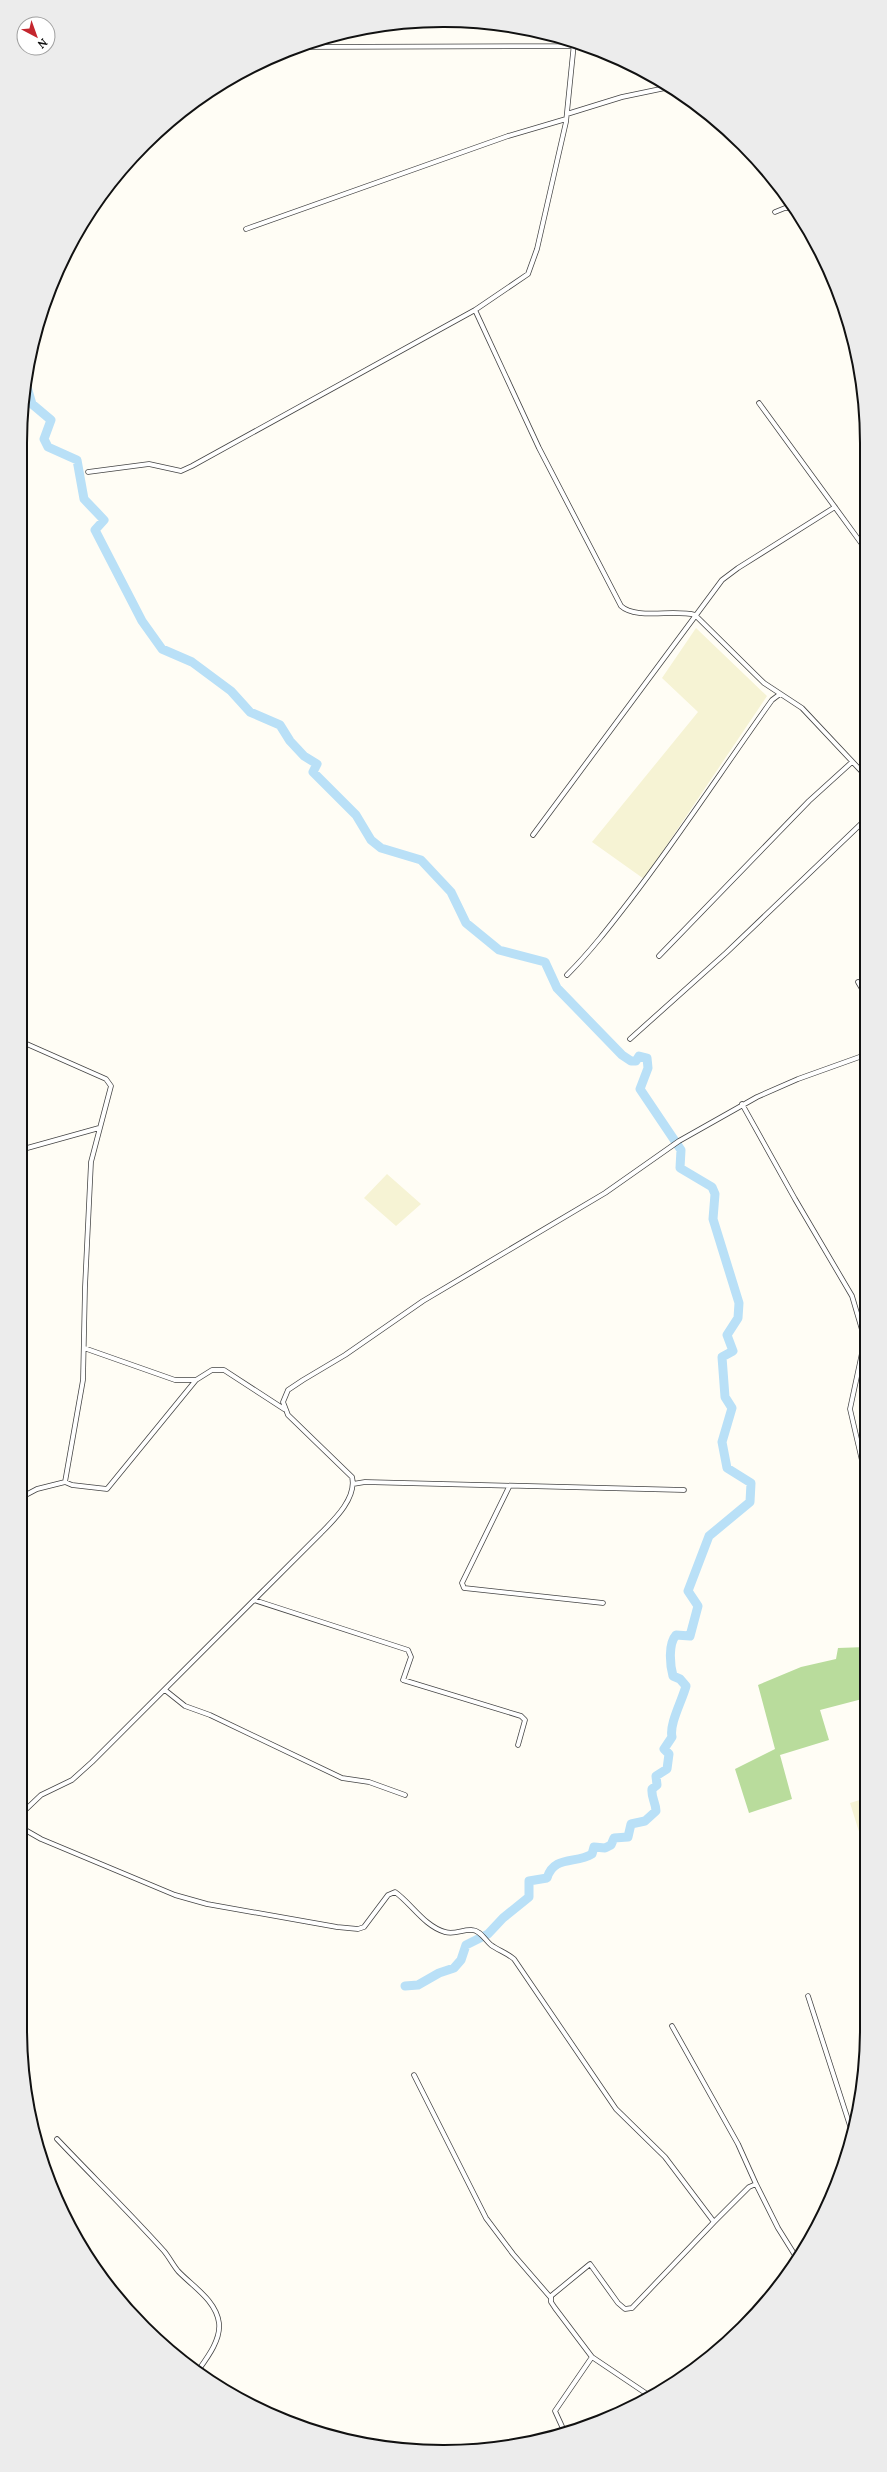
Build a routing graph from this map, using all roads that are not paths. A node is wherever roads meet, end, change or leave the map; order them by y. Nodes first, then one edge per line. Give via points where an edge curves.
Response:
1 (561, 44) edge
2 (317, 47) edge
3 (574, 48) edge
4 (661, 89) edge
5 (566, 117) junction
6 (787, 208) edge
7 (775, 212) dead end
8 (246, 229) dead end
9 (475, 310) junction
10 (759, 403) dead end
11 (88, 472) dead end
12 (834, 507) junction
13 (860, 542) edge
14 (695, 615) junction
15 (780, 694) junction
16 (852, 762) junction
17 (860, 770) edge
18 (860, 825) edge
19 (533, 835) dead end
20 (659, 956) dead end
21 (567, 975) dead end
22 (858, 982) dead end
23 (860, 985) edge
24 (630, 1039) dead end
25 (27, 1044) edge
26 (860, 1057) edge
27 (742, 1104) junction
28 (99, 1128) junction
29 (27, 1148) edge
30 (860, 1323) edge
31 (84, 1348) junction
32 (860, 1363) edge
33 (196, 1380) junction
34 (284, 1409) junction
35 (860, 1452) edge
36 (65, 1482) junction
37 (353, 1484) junction
38 (509, 1487) junction
39 (684, 1490) dead end
40 (27, 1494) edge
41 (254, 1600) junction
42 (603, 1603) dead end
43 (165, 1690) junction
44 (518, 1744) dead end
45 (405, 1795) dead end
46 (27, 1808) edge
47 (27, 1831) edge
48 (808, 1996) dead end
49 (672, 2026) dead end
50 (414, 2075) dead end
51 (849, 2123) edge
52 (57, 2139) dead end
53 (756, 2184) junction
54 (714, 2222) junction
55 (794, 2254) edge
56 (551, 2298) junction
57 (592, 2357) junction
58 (200, 2367) edge
59 (645, 2393) edge
60 (562, 2427) edge

1 - 2 street
3 - 5 street
4 - 5 street via 622,97
5 - 8 street
5 - 9 street via 532,267 523,279
6 - 7 street
9 - 11 street via 187,469 173,470 149,464
9 - 14 street via 539,448 621,606 626,611 686,612
10 - 12 street
12 - 13 street
12 - 14 street via 722,580
14 - 15 street via 764,683
14 - 19 street via 648,683
15 - 16 street via 802,708
15 - 21 street via 772,700 716,778 708,794 649,877 586,956
16 - 17 street
16 - 20 street via 809,801
18 - 24 street via 726,953
22 - 23 street
25 - 28 street via 108,1081 111,1089
26 - 27 street via 798,1079
27 - 30 street via 852,1296
27 - 34 street via 679,1141 605,1193 423,1301 345,1355 303,1380 283,1399
28 - 29 street
28 - 31 street via 89,1185
31 - 33 street via 175,1380
31 - 36 street via 80,1404
32 - 35 street via 850,1409
33 - 34 street via 212,1370 224,1370
33 - 36 street via 107,1489
34 - 37 street via 298,1426 349,1472
36 - 40 street
37 - 38 street via 365,1482
37 - 41 street via 347,1500 335,1517
38 - 39 street
38 - 42 street via 462,1583 464,1588
41 - 43 street
41 - 44 street via 408,1650 411,1657 403,1680 521,1716 525,1720
43 - 45 street via 185,1706 342,1778 369,1782
43 - 46 street via 80,1773 65,1784 40,1795
47 - 54 street via 147,1885 198,1902 358,1929 365,1926 388,1895 395,1892 420,1916 440,1930 460,1933 473,1930 514,1959 616,2109 665,2157
48 - 51 street
49 - 53 street via 738,2144
50 - 56 street via 486,2218
52 - 58 street via 165,2252 178,2271 197,2287 215,2313 219,2325 217,2336
53 - 54 street via 749,2187
53 - 55 street
54 - 56 street via 632,2308 625,2309 618,2303 590,2264
56 - 57 street via 559,2314
57 - 59 street
57 - 60 street via 555,2412

